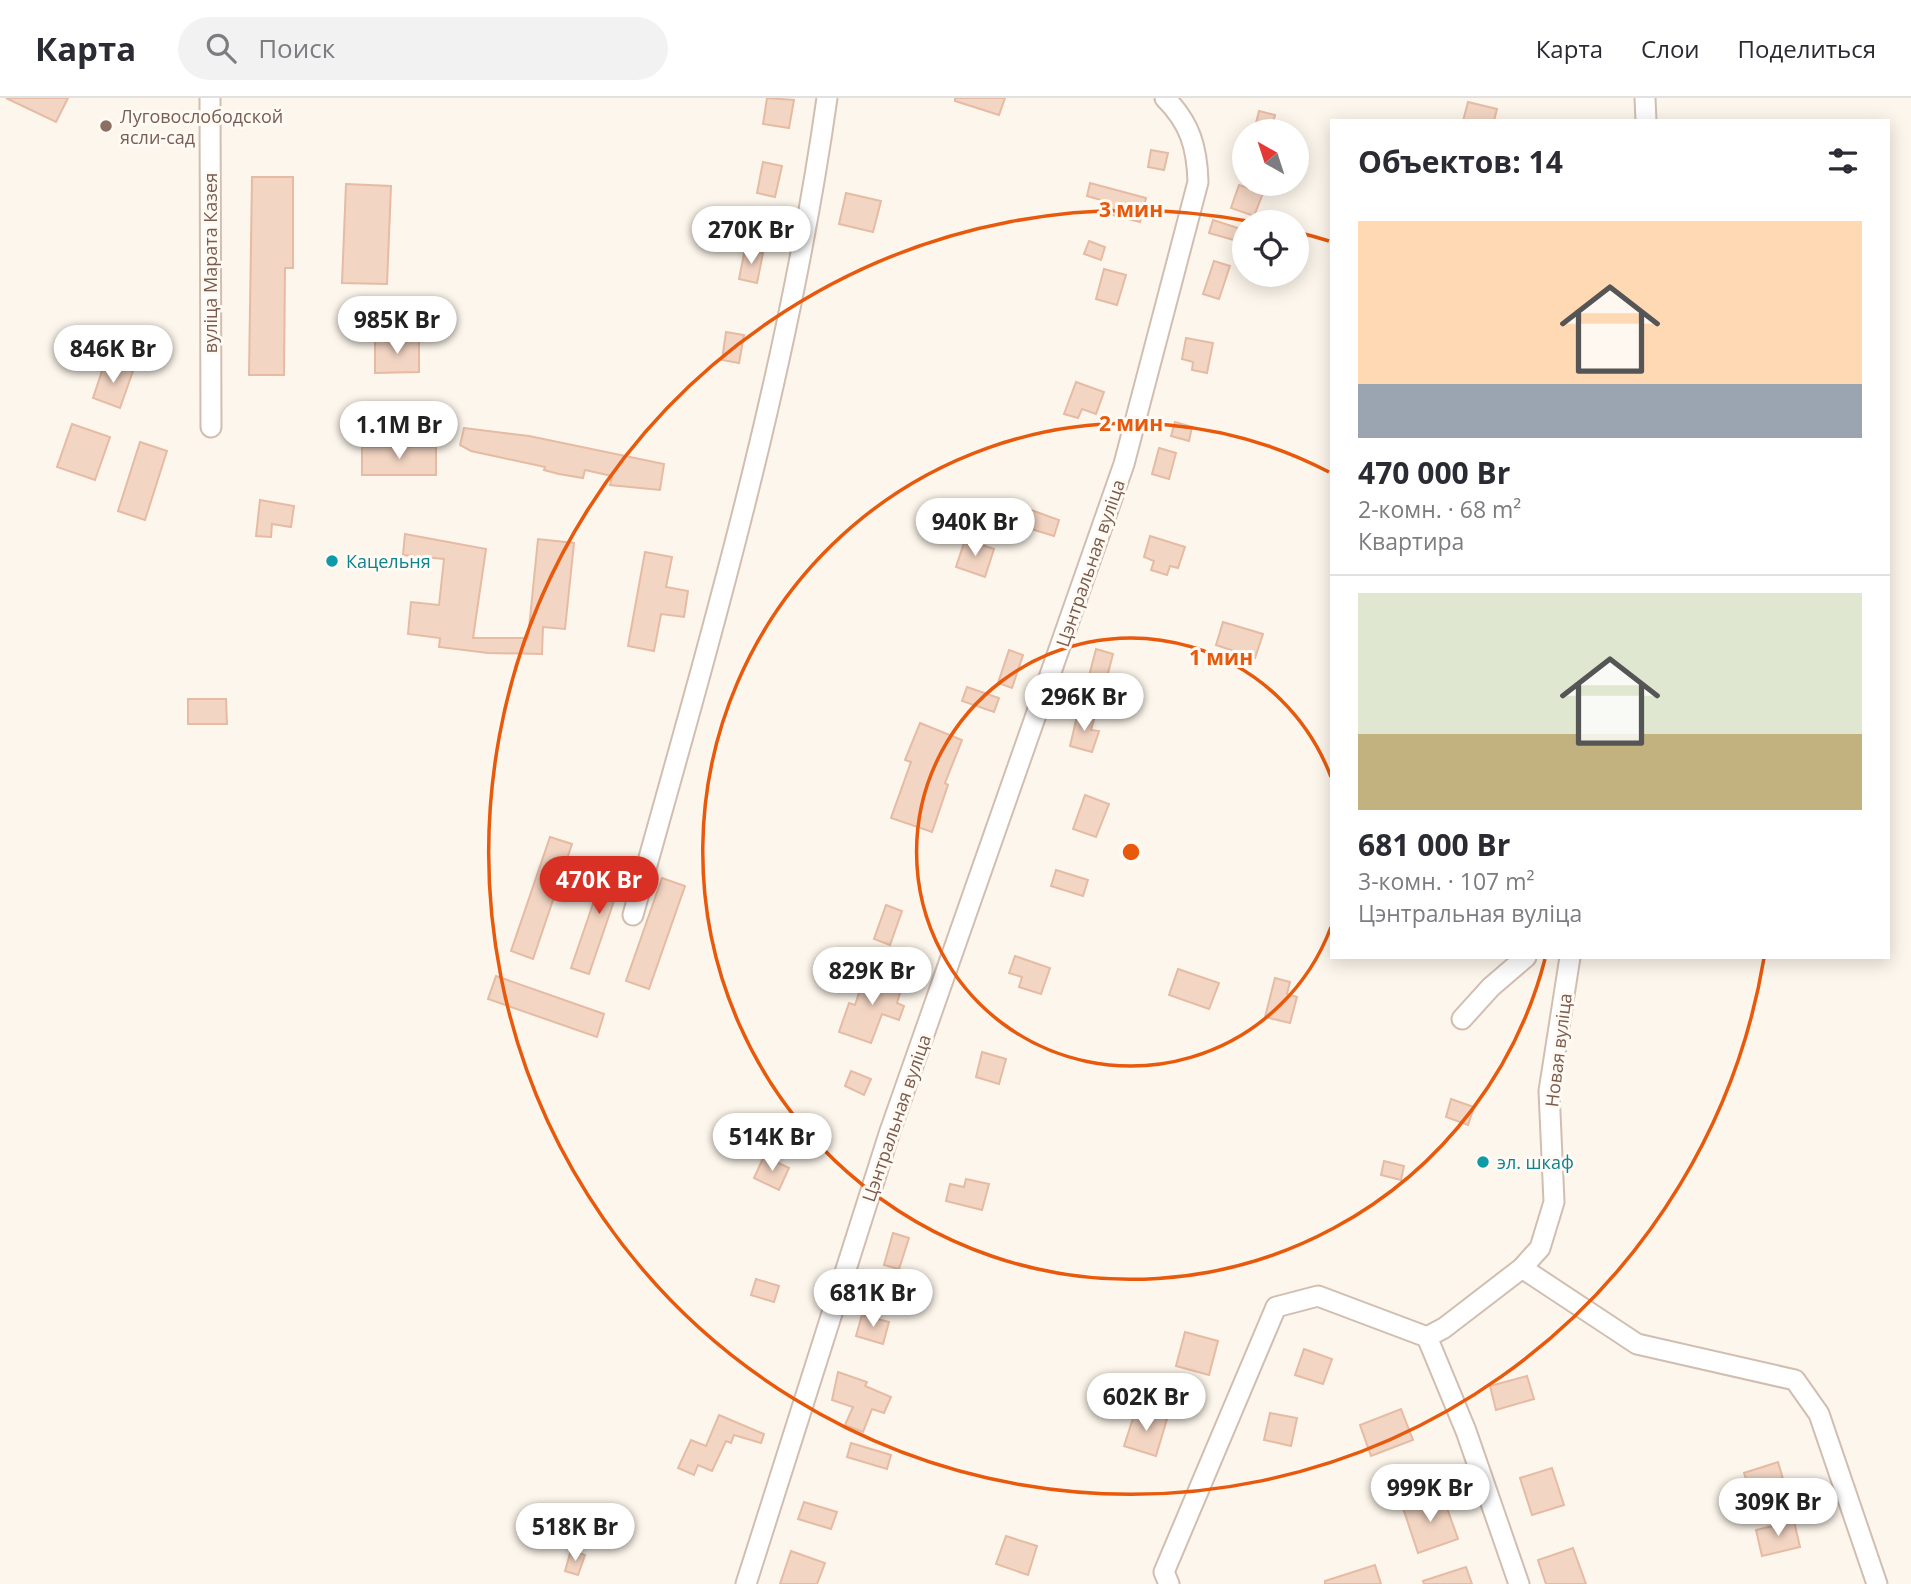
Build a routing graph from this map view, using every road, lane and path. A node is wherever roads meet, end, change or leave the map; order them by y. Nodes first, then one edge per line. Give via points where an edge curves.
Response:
1 (211, 98) edge
2 (827, 98) edge
3 (1165, 98) edge
4 (1645, 98) edge
5 (1646, 119) edge
6 (211, 427) dead end
7 (633, 915) dead end
8 (1524, 959) edge
9 (1570, 959) edge
10 (1462, 1019) dead end
11 (1522, 1268) junction
12 (1427, 1336) junction
13 (1165, 1580) edge
14 (746, 1584) edge
15 (1519, 1584) edge
16 (1877, 1584) edge

1 - 6 street, вуліца Марата Казея
2 - 7 street via 772,388
3 - 14 street, Цэнтральная вуліца via 1191,130 1198,182 1138,416 1103,529 889,1135
4 - 5 street
8 - 10 street
9 - 11 street, Новая вуліца via 1549,1091 1554,1202 1540,1248
11 - 12 street, Новая вуліца
11 - 16 street via 1637,1344 1795,1380 1819,1414
12 - 13 street via 1318,1296 1276,1307
12 - 15 street via 1466,1431

